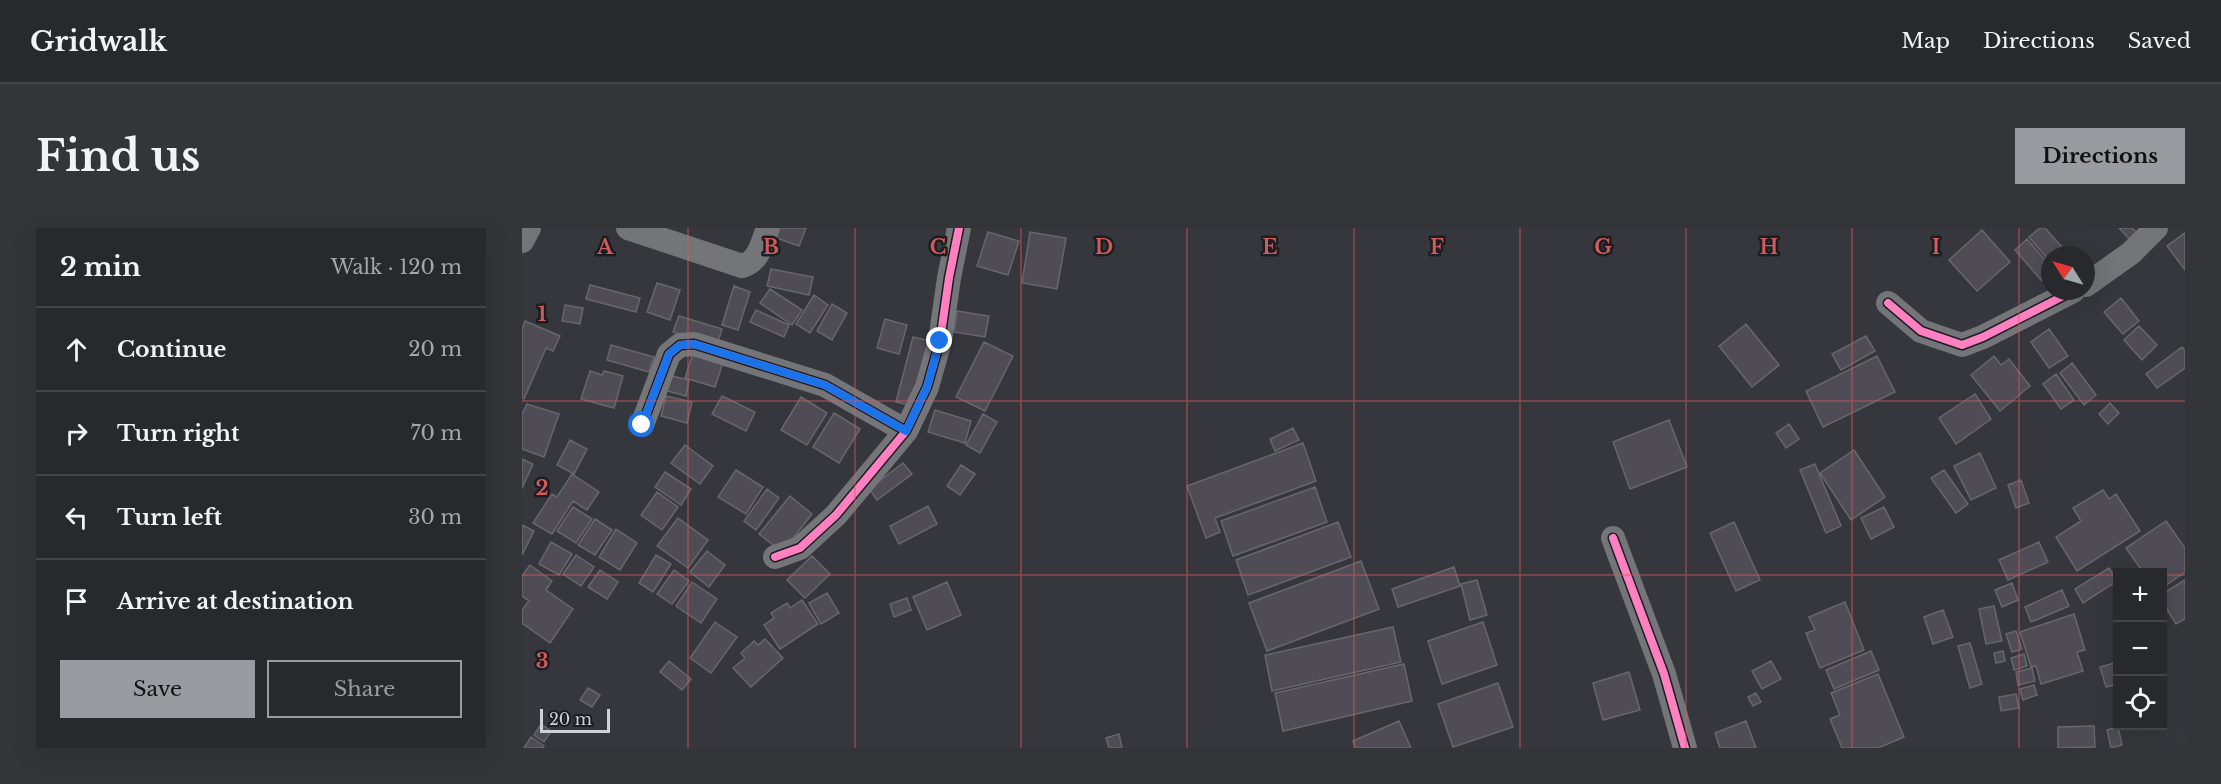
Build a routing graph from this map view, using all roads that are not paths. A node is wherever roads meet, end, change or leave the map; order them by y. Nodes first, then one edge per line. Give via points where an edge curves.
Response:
1 (529, 228) edge
2 (628, 228) edge
3 (768, 228) edge
4 (959, 228) edge
5 (2156, 228) edge
6 (522, 241) edge
7 (2095, 279) edge
8 (2055, 300) edge
9 (1888, 303) dead end
10 (642, 425) dead end
11 (906, 431) junction
12 (1613, 538) dead end
13 (776, 557) dead end
14 (1684, 748) edge

1 - 6 street
2 - 3 street via 742,266 756,258
4 - 11 street via 940,341 927,387
5 - 7 street via 2131,253
8 - 9 street via 1962,345 1922,331
10 - 11 street via 669,354 680,345 694,344 825,385
11 - 13 street via 836,515 800,548
12 - 14 street via 1664,674

